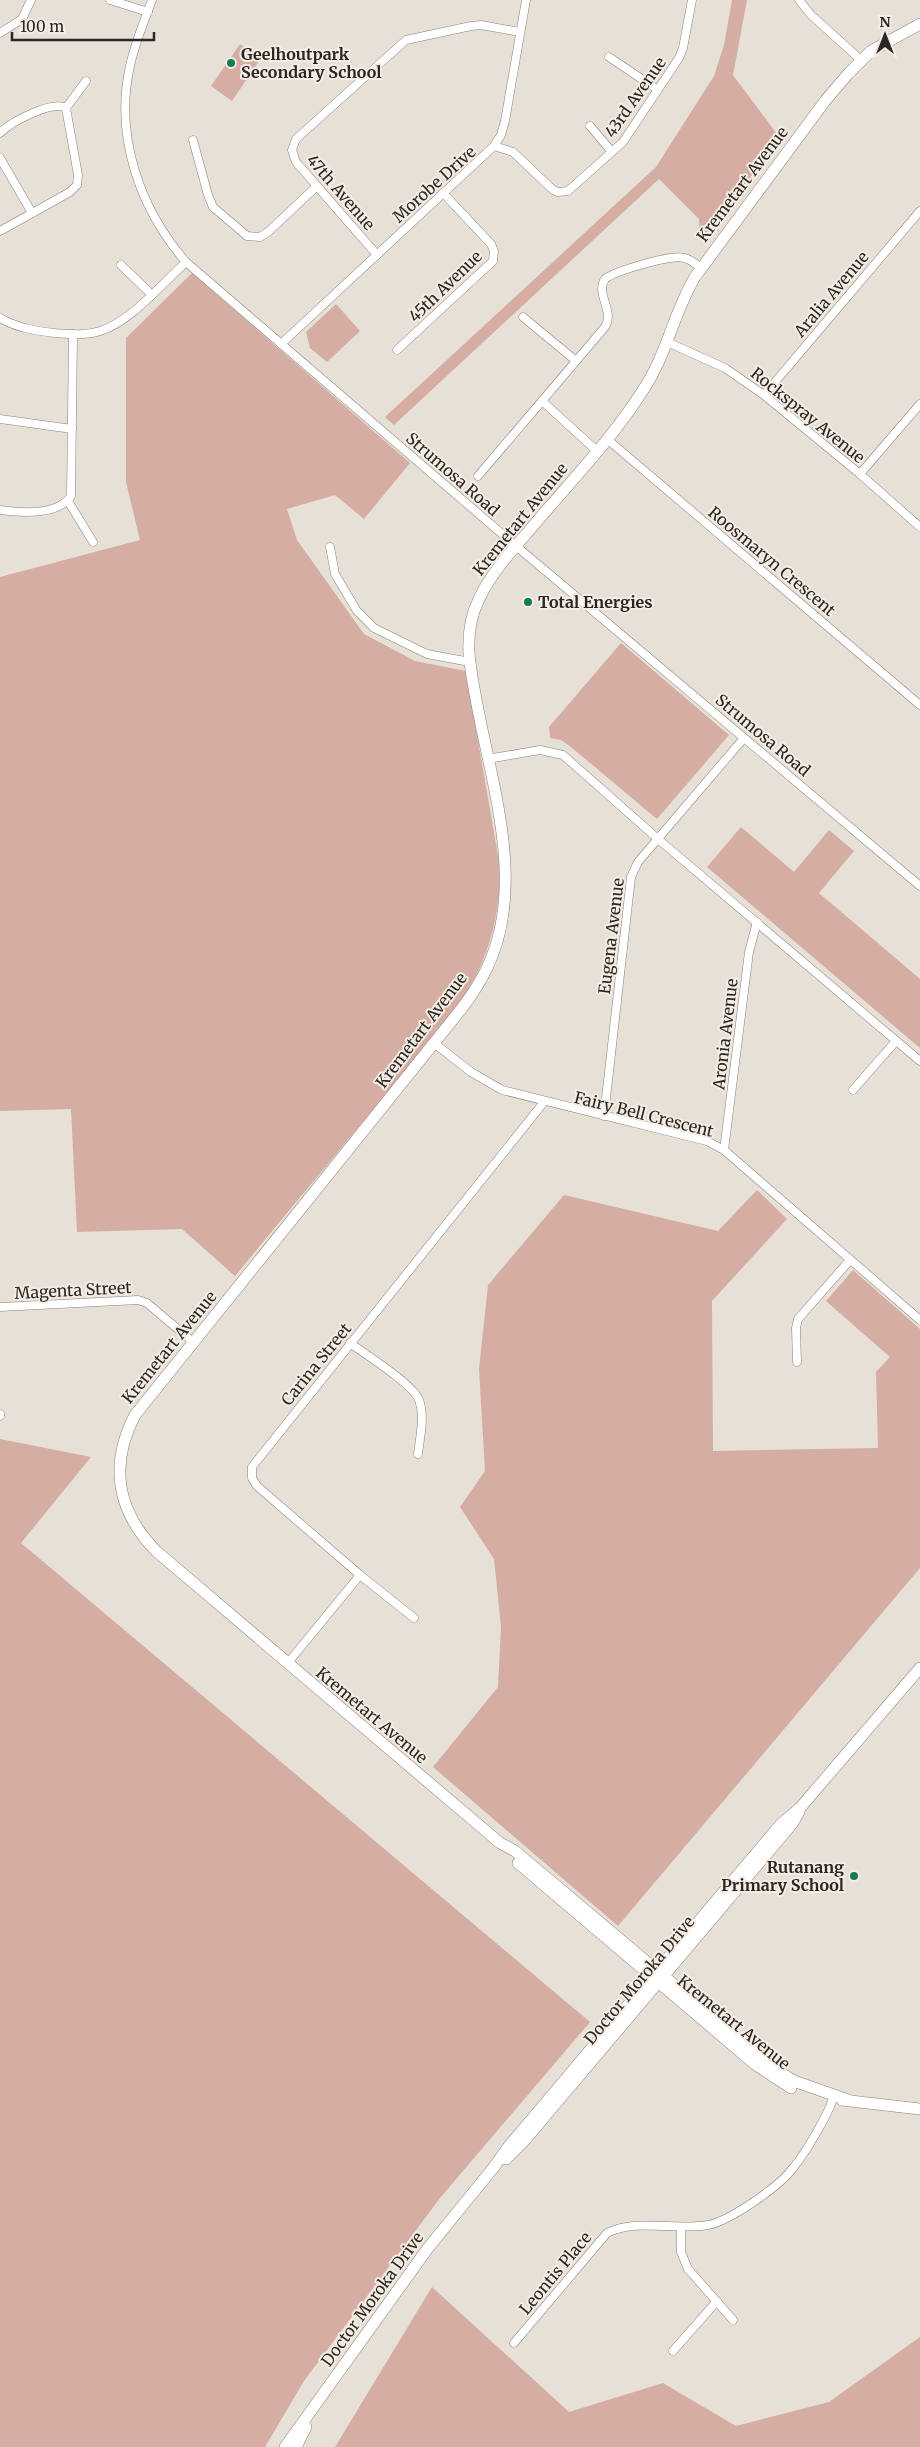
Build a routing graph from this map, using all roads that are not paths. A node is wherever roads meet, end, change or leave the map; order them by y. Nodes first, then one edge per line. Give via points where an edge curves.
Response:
1 (31, 0) edge
2 (110, 0) edge
3 (152, 0) edge
4 (526, 0) edge
5 (692, 0) edge
6 (799, 0) edge
7 (148, 12) junction
8 (920, 24) edge
9 (520, 32) junction
10 (0, 33) edge
11 (609, 57) dead end
12 (860, 60) junction
13 (86, 81) dead end
14 (658, 90) junction
15 (66, 108) junction
16 (590, 126) dead end
17 (0, 133) edge
18 (193, 140) dead end
19 (494, 146) junction
20 (612, 152) junction
21 (0, 158) edge
22 (317, 186) junction
23 (443, 193) junction
24 (920, 211) edge
25 (32, 213) junction
26 (0, 231) edge
27 (377, 254) junction
28 (186, 262) junction
29 (121, 265) dead end
30 (701, 268) junction
31 (152, 294) junction
32 (523, 317) dead end
33 (0, 318) edge
34 (73, 334) junction
35 (667, 342) junction
36 (281, 344) junction
37 (397, 350) dead end
38 (575, 360) junction
39 (764, 395) junction
40 (542, 401) junction
41 (920, 404) edge
42 (0, 419) edge
43 (72, 429) junction
44 (607, 439) junction
45 (596, 451) junction
46 (860, 474) junction
47 (478, 476) dead end
48 (68, 501) junction
49 (0, 510) edge
50 (920, 527) edge
51 (93, 542) dead end
52 (516, 546) junction
53 (330, 547) dead end
54 (470, 662) junction
55 (920, 705) edge
56 (744, 738) junction
57 (487, 759) junction
58 (658, 839) junction
59 (920, 886) edge
60 (757, 922) junction
61 (896, 1041) junction
62 (434, 1043) junction
63 (920, 1061) edge
64 (853, 1090) dead end
65 (544, 1102) junction
66 (604, 1116) junction
67 (724, 1150) junction
68 (850, 1260) junction
69 (0, 1307) edge
70 (920, 1320) edge
71 (193, 1342) junction
72 (350, 1343) junction
73 (797, 1362) dead end
74 (418, 1454) dead end
75 (360, 1575) junction
76 (414, 1618) dead end
77 (287, 1664) junction
78 (920, 1668) edge
79 (659, 1976) junction
80 (834, 2097) junction
81 (920, 2109) edge
82 (681, 2227) junction
83 (717, 2301) junction
84 (733, 2320) dead end
85 (514, 2343) dead end
86 (673, 2351) dead end
87 (316, 2405) junction
88 (285, 2447) edge
89 (296, 2447) edge

1 - 10 street via 22,19
2 - 7 street
3 - 7 street, Strumosa Road
4 - 9 street, Morobe Drive
5 - 14 street, 43rd Avenue via 683,48
6 - 12 street
7 - 28 street, Strumosa Road via 130,67 126,104 128,142 151,212
8 - 12 street, Kremetart Avenue
9 - 19 street, Morobe Drive via 505,121
9 - 22 street, 47th Avenue via 471,26 419,36 396,47 293,144 293,156
11 - 14 street
12 - 30 street, Kremetart Avenue via 825,101
13 - 15 street
14 - 20 street, 43rd Avenue via 630,132
15 - 17 street via 56,105 43,109
15 - 25 street via 78,170 77,185
16 - 20 street
18 - 22 street via 213,207 247,236 260,237 268,232
19 - 20 street, 43rd Avenue via 512,152 558,192 568,191
19 - 23 street, Morobe Drive
21 - 25 street
22 - 27 street, 47th Avenue
23 - 27 street, Morobe Drive
23 - 37 street, 45th Avenue via 491,244 494,261
24 - 39 street, Aralia Avenue
25 - 26 street
27 - 36 street, Morobe Drive
28 - 31 street
28 - 36 street, Strumosa Road
29 - 31 street
30 - 35 street, Kremetart Avenue via 685,294
30 - 38 street via 678,257 608,276 602,286 609,315 607,323
31 - 34 street via 113,326 88,334
32 - 38 street
33 - 34 street via 22,328
34 - 43 street
35 - 39 street, Rockspray Avenue via 725,368
35 - 44 street, Kremetart Avenue via 646,386
36 - 52 street, Strumosa Road
38 - 40 street
39 - 46 street, Rockspray Avenue
40 - 45 street
40 - 47 street
41 - 46 street
42 - 43 street
43 - 48 street via 72,489
44 - 45 street, Kremetart Avenue
44 - 55 street, Roosmaryn Crescent
45 - 52 street, Kremetart Avenue
46 - 50 street, Rockspray Avenue
48 - 49 street via 54,508 27,513
48 - 51 street
52 - 54 street, Kremetart Avenue via 483,591 473,613 468,643
52 - 56 street, Strumosa Road
53 - 54 street via 335,574 357,611 374,628 427,654
54 - 57 street, Kremetart Avenue
56 - 58 street, Eugena Avenue
56 - 59 street, Strumosa Road
57 - 58 street via 540,750 563,755
57 - 62 street, Kremetart Avenue via 507,874 503,914 487,968 472,995
58 - 60 street
58 - 66 street, Eugena Avenue via 638,862 630,885
60 - 61 street
60 - 67 street, Aronia Avenue via 749,952
61 - 63 street
61 - 64 street
62 - 65 street, Fairy Bell Crescent via 487,1083
62 - 71 street, Kremetart Avenue
65 - 66 street, Fairy Bell Crescent
65 - 72 street, Carina Street
66 - 67 street, Fairy Bell Crescent via 707,1141
67 - 68 street, Fairy Bell Crescent
68 - 70 street, Fairy Bell Crescent
68 - 73 street via 798,1319
69 - 71 street, Magenta Street via 138,1300 147,1303
71 - 77 street, Kremetart Avenue via 128,1428 119,1469 126,1506 139,1532 156,1551
72 - 74 street via 408,1386 418,1398 421,1415
72 - 75 street, Carina Street via 253,1463 251,1474 257,1486
75 - 76 street, Carina Street
75 - 77 street
77 - 79 street, Kremetart Avenue via 500,1843 515,1851
78 - 79 street, Doctor Moroka Drive via 800,1808 792,1824
79 - 80 street, Kremetart Avenue via 783,2075
79 - 87 street, Doctor Moroka Drive via 508,2146 428,2248
80 - 81 street, Kremetart Avenue
80 - 82 street, Leontis Place via 801,2157 784,2177 725,2219 710,2225
82 - 83 street via 683,2259
82 - 85 street, Leontis Place via 627,2225 606,2233
83 - 84 street
83 - 86 street
87 - 88 street, Doctor Moroka Drive
87 - 89 street, Doctor Moroka Drive

